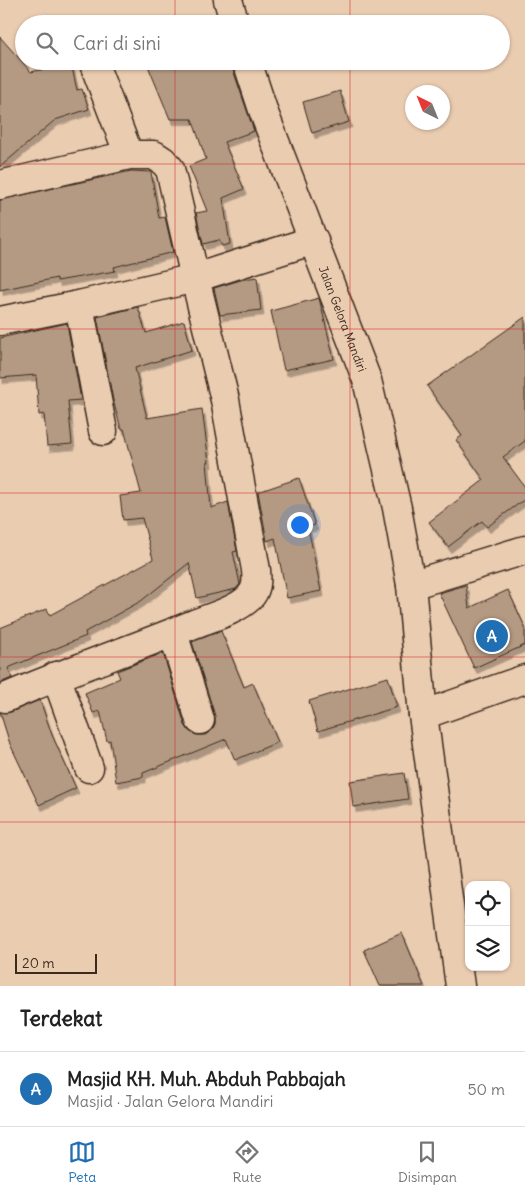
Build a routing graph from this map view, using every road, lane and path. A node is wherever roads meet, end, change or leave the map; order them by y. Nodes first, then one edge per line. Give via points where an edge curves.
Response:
1 (228, 0) edge
2 (232, 15) edge
3 (96, 70) edge
4 (250, 70) edge
5 (129, 155) junction
6 (0, 185) edge
7 (314, 240) junction
8 (194, 278) junction
9 (79, 306) junction
10 (0, 321) edge
11 (103, 431) dead end
12 (525, 550) edge
13 (411, 585) junction
14 (173, 633) junction
15 (56, 676) junction
16 (525, 679) edge
17 (5, 698) dead end
18 (423, 715) junction
19 (200, 720) dead end
20 (90, 768) dead end
21 (460, 986) edge

1 - 2 street
3 - 5 street
4 - 7 street, Jalan Gelora Mandiri
5 - 6 street
5 - 8 street via 154,155 164,160 170,169
7 - 8 street
7 - 13 street, Jalan Gelora Mandiri via 367,380
8 - 9 street
8 - 14 street via 225,400 257,582 250,597 240,605
9 - 10 street
9 - 11 street
12 - 13 street
13 - 18 street, Jalan Gelora Mandiri
14 - 15 street
14 - 19 street
15 - 17 street
15 - 20 street
16 - 18 street
18 - 21 street, Jalan Gelora Mandiri

